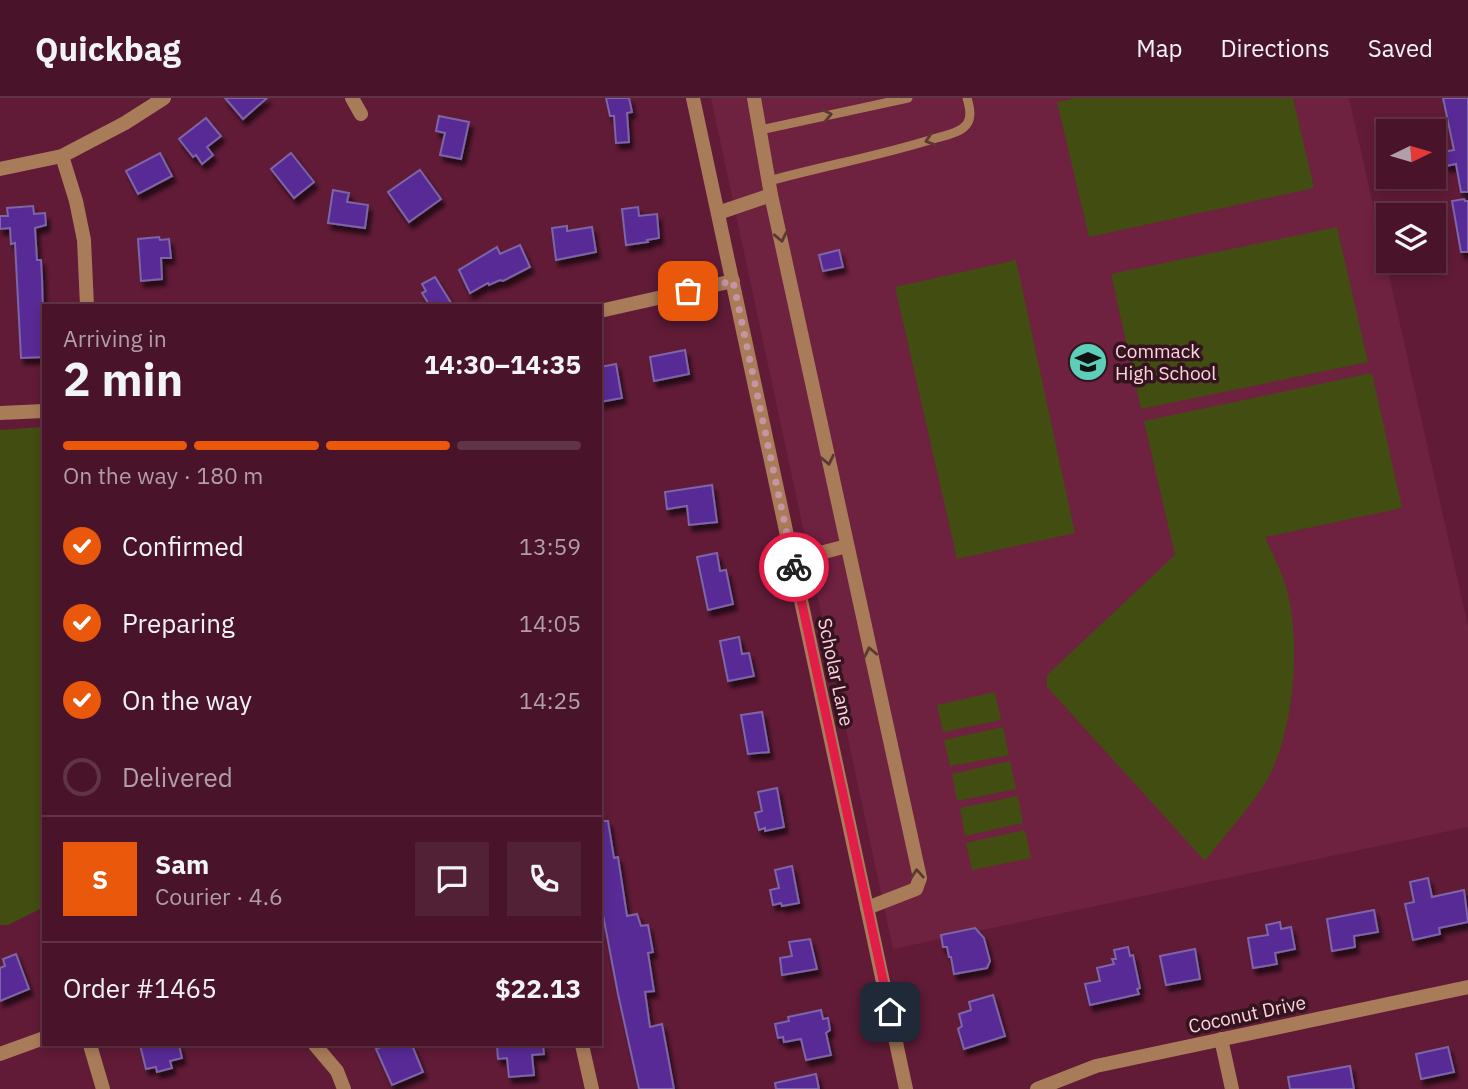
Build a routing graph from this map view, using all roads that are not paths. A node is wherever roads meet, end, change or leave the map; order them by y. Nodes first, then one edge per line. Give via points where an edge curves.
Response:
1 (164, 98) edge
2 (352, 98) edge
3 (693, 98) edge
4 (754, 98) edge
5 (908, 98) edge
6 (967, 98) edge
7 (361, 114) dead end
8 (760, 130) junction
9 (62, 156) junction
10 (0, 169) edge
11 (770, 188) junction
12 (718, 213) junction
13 (733, 281) junction
14 (88, 304) edge
15 (602, 311) edge
16 (42, 411) edge
17 (0, 413) edge
18 (847, 546) junction
19 (793, 560) junction
20 (867, 908) junction
21 (1468, 988) edge
22 (42, 1039) edge
23 (1221, 1039) junction
24 (90, 1046) edge
25 (316, 1046) edge
26 (582, 1046) edge
27 (0, 1054) edge
28 (103, 1089) edge
29 (344, 1089) edge
30 (592, 1089) edge
31 (906, 1089) edge
32 (1037, 1089) edge
33 (1232, 1089) edge

1 - 9 street
2 - 7 street
3 - 12 street, Scholar Lane
4 - 8 street
8 -> 5 lane
6 -> 11 lane via 970,112 962,130 822,166
8 - 11 street
9 - 10 street
9 - 14 street via 84,240
11 - 12 street
11 -> 18 street
12 - 13 street, Scholar Lane
13 - 15 street
13 - 19 street, Scholar Lane
16 - 17 street
18 - 19 street
20 -> 18 street via 916,889 920,878
19 - 20 street, Scholar Lane
20 - 31 street, Scholar Lane
21 - 23 street, Coconut Drive
22 - 27 street
23 - 32 street, Coconut Drive via 1096,1066
23 - 33 street
24 - 28 street
25 - 29 street via 337,1071
26 - 30 street

